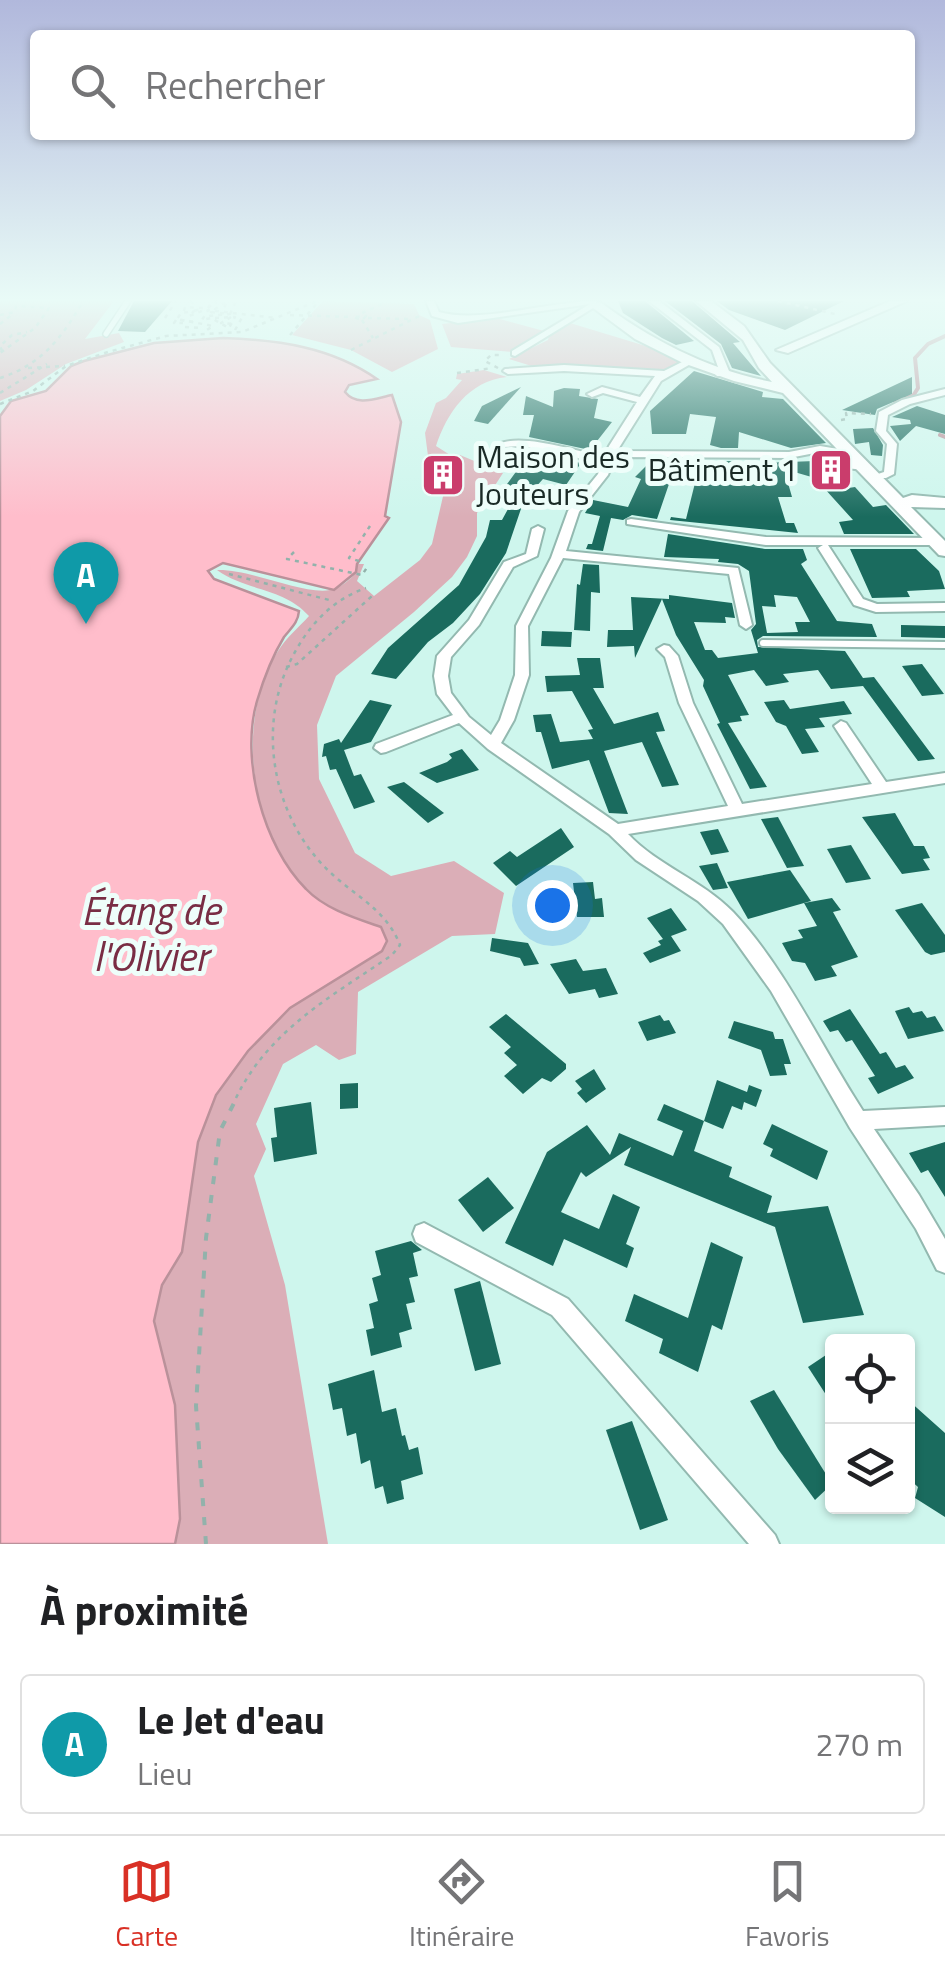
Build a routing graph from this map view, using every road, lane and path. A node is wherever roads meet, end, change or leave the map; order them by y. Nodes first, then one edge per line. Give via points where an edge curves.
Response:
1 (33, 373) edge
2 (57, 373) edge
3 (648, 373) edge
4 (773, 373) edge
5 (785, 373) edge
6 (664, 374) joint
7 (720, 374) edge
8 (792, 390) junction
9 (945, 392) edge
10 (0, 393) edge
11 (592, 394) dead end
12 (643, 401) junction
13 (0, 404) edge
14 (883, 414) junction
15 (832, 422) junction
16 (503, 444) dead end
17 (610, 458) junction
18 (864, 468) junction
19 (882, 476) junction
20 (924, 507) edge
21 (631, 522) dead end
22 (370, 526) dead end
23 (538, 529) dead end
24 (938, 543) edge
25 (824, 548) dead end
26 (294, 552) dead end
27 (558, 554) junction
28 (360, 560) dead end
29 (340, 562) dead end
30 (368, 566) dead end
31 (334, 570) junction
32 (228, 574) dead end
33 (366, 588) dead end
34 (372, 596) dead end
35 (334, 602) junction
36 (945, 606) edge
37 (746, 626) dead end
38 (763, 644) dead end
39 (945, 644) edge
40 (664, 649) dead end
41 (286, 667) junction
42 (462, 717) junction
43 (841, 726) dead end
44 (493, 745) junction
45 (381, 748) dead end
46 (945, 778) edge
47 (882, 788) junction
48 (737, 810) junction
49 (615, 830) junction
50 (945, 1116) edge
51 (858, 1121) junction
52 (424, 1234) dead end
53 (945, 1262) edge
54 (206, 1544) edge
55 (766, 1544) edge

1 - 10 path
2 - 13 path
3 - 6 street
4 - 8 main road
5 - 15 main road
6 - 12 street
7 - 8 main road
8 - 18 main road
9 - 14 street
11 - 12 street via 602,390
12 - 17 street
14 - 15 path via 846,413 847,419
14 - 19 street via 881,431 892,444 888,474
15 - 19 main road
16 - 17 street
17 - 18 street via 828,449
17 - 27 street via 574,511
18 - 20 main road
19 - 20 main road
20 - 24 main road
21 - 24 street via 766,542
22 - 28 path via 349,558
23 - 42 street via 531,556 508,564 474,622 444,656 444,694
25 - 36 street via 858,602 876,608
26 - 31 path via 287,560
27 - 37 street via 734,571
27 - 44 street via 522,626 522,675
29 - 31 path
30 - 31 path via 362,575
32 - 35 path
33 - 35 path
34 - 41 path
35 - 41 path via 307,630
38 - 39 lane
40 - 48 street
41 - 54 path via 269,736 292,825 323,866 396,928 400,945 298,1018 267,1049 220,1130 196,1406
42 - 44 street
42 - 45 street
43 - 47 street
44 - 49 street
46 - 47 street
47 - 48 street
48 - 49 street
49 - 51 street via 726,914
50 - 51 street
51 - 53 street
52 - 55 street via 560,1307

